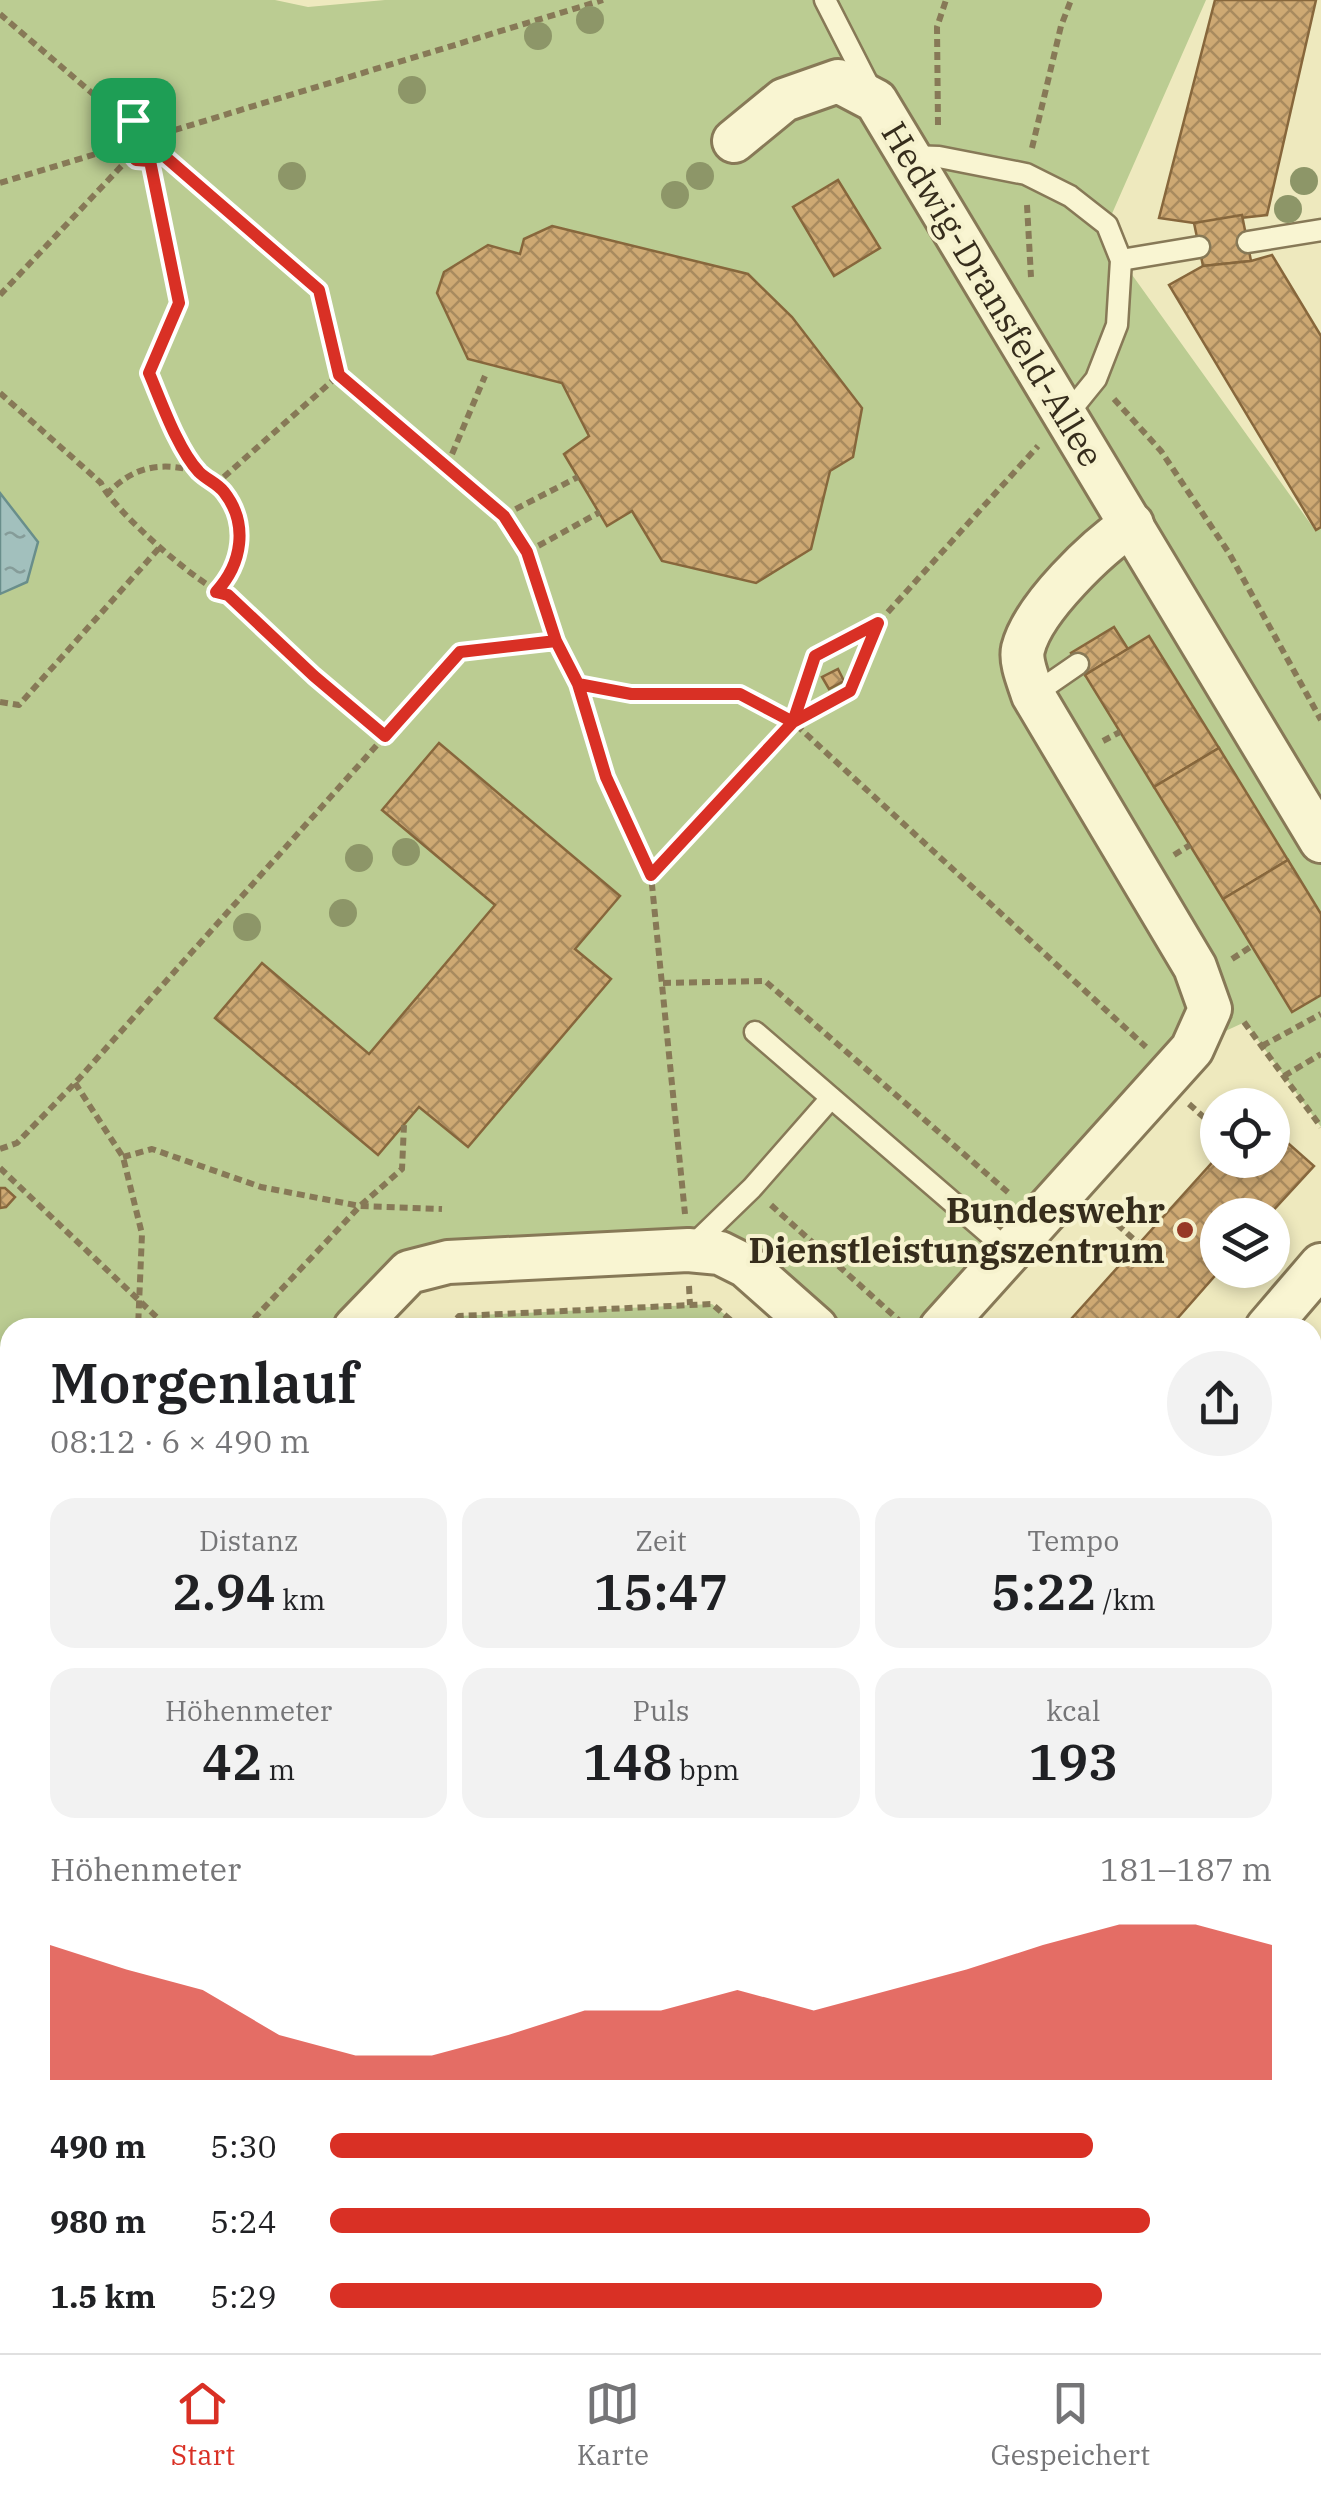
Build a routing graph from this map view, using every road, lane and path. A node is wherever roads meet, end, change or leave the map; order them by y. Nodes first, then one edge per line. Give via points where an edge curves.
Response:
1 (603, 0) edge
2 (825, 0) edge
3 (946, 0) edge
4 (0, 14) edge
5 (876, 101) junction
6 (128, 124) junction
7 (166, 133) junction
8 (734, 141) dead end
9 (123, 146) junction
10 (162, 154) junction
11 (130, 156) junction
12 (924, 156) junction
13 (150, 161) junction
14 (0, 183) edge
15 (1321, 230) edge
16 (1248, 242) dead end
17 (1199, 247) dead end
18 (1120, 260) junction
19 (0, 295) edge
20 (339, 375) junction
21 (485, 376) dead end
22 (0, 393) edge
23 (1066, 416) junction
24 (447, 466) junction
25 (199, 472) junction
26 (578, 477) dead end
27 (216, 484) junction
28 (106, 495) junction
29 (600, 512) dead end
30 (504, 516) junction
31 (1132, 524) junction
32 (160, 547) junction
33 (527, 552) junction
34 (216, 592) junction
35 (878, 623) junction
36 (556, 641) junction
37 (1078, 664) dead end
38 (578, 684) junction
39 (1032, 696) junction
40 (0, 702) edge
41 (793, 722) junction
42 (385, 736) junction
43 (1316, 822) edge
44 (651, 875) junction
45 (662, 983) junction
46 (1210, 1009) junction
47 (1321, 1014) edge
48 (755, 1032) dead end
49 (1262, 1046) junction
50 (1321, 1054) edge
51 (1284, 1076) junction
52 (75, 1083) junction
53 (1176, 1083) junction
54 (832, 1098) junction
55 (1200, 1110) edge
56 (404, 1125) dead end
57 (1321, 1126) edge
58 (0, 1149) edge
59 (123, 1157) junction
60 (0, 1168) edge
61 (752, 1188) junction
62 (1086, 1196) dead end
63 (360, 1206) junction
64 (442, 1209) dead end
65 (1038, 1219) junction
66 (1138, 1244) dead end
67 (688, 1250) junction
68 (1009, 1251) junction
69 (1316, 1281) edge
70 (138, 1300) junction
71 (690, 1305) junction
72 (138, 1318) edge
73 (157, 1318) edge
74 (254, 1318) edge
75 (365, 1318) edge
76 (457, 1318) edge
77 (728, 1318) edge
78 (805, 1318) edge
79 (896, 1318) edge
80 (950, 1318) edge
81 (1277, 1318) edge

1 - 7 path
2 - 5 lane
3 - 12 path via 937,28
4 - 6 path
5 - 8 street, Hedwig-Dransfeld-Allee via 838,81 784,100
5 - 12 street, Hedwig-Dransfeld-Allee
6 - 7 path via 146,118
6 - 9 path
7 - 9 path
7 - 10 path
9 - 11 path
9 - 14 path
10 - 13 path
10 - 20 path via 319,290
11 - 13 path
11 - 19 path
12 - 18 lane via 1026,174 1070,196 1107,224
12 - 23 street, Hedwig-Dransfeld-Allee
13 - 25 path via 179,303 149,373
15 - 16 lane
17 - 18 lane
18 - 23 lane via 1117,325 1096,379
20 - 24 path
20 - 27 path
21 - 24 path
22 - 28 path via 102,483
23 - 31 street, Hedwig-Dransfeld-Allee
23 - 35 path
24 - 30 path
25 - 27 path
25 - 28 path via 176,465 145,468
26 - 30 path
27 - 34 path via 234,509 240,541 228,579
28 - 32 path
29 - 33 path
30 - 33 path
31 - 39 street via 1101,544 1033,622 1022,653
31 - 43 street, Hedwig-Dransfeld-Allee
32 - 34 path
32 - 40 path via 19,705
33 - 36 path
34 - 42 path via 228,595
35 - 41 path via 850,691
35 - 41 path via 815,656
36 - 38 path
36 - 42 path via 460,652
37 - 39 lane
38 - 41 path via 631,694 740,694
38 - 44 path via 606,777
39 - 46 street via 1195,967
41 - 44 path
41 - 53 path
42 - 52 path
44 - 45 path
45 - 65 path via 764,982
45 - 67 path
46 - 49 path via 1245,1022
46 - 53 street
47 - 49 path
48 - 54 lane
49 - 51 path
50 - 51 path
51 - 57 path
52 - 58 path via 17,1143
52 - 59 path
53 - 55 path
53 - 65 street
54 - 61 lane
54 - 68 lane
56 - 63 path via 402,1170
59 - 63 path via 152,1148 261,1187
59 - 70 path via 142,1234
60 - 70 path
61 - 67 lane
61 - 79 path
62 - 66 path
63 - 64 path
63 - 74 path
65 - 68 street
67 - 71 path
67 - 75 street via 448,1262 410,1272
67 - 78 street via 720,1253 746,1266
68 - 80 street
69 - 81 street
70 - 72 path
70 - 73 path
71 - 76 path
71 - 77 path via 712,1304

